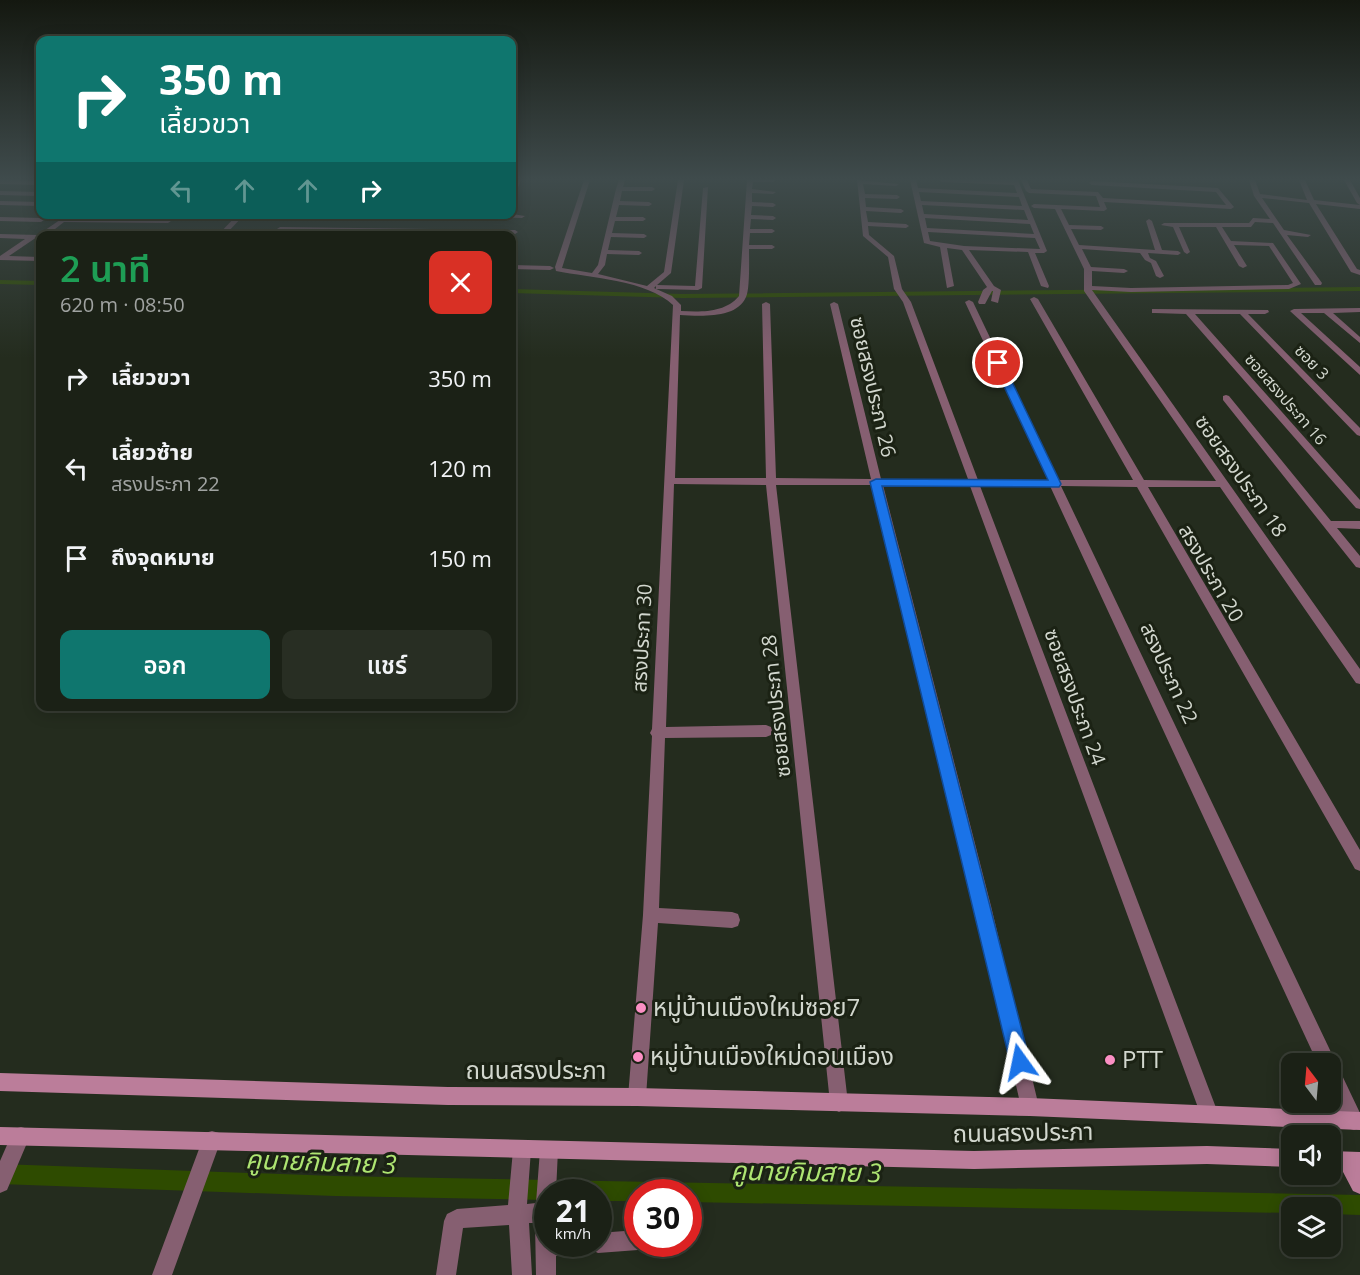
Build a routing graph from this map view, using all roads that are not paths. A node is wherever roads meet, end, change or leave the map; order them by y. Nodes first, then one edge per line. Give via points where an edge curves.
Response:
1 (28, 240) edge
2 (563, 240) edge
3 (565, 240) edge
4 (607, 240) edge
5 (672, 240) edge
6 (702, 240) edge
7 (748, 240) edge
8 (869, 240) edge
9 (926, 240) edge
10 (1039, 240) edge
11 (1074, 240) edge
12 (1155, 240) edge
13 (1181, 240) edge
14 (1227, 240) edge
15 (1287, 240) edge
16 (1335, 240) edge
17 (1229, 243) junction
18 (943, 246) junction
19 (748, 247) junction
20 (772, 248) dead end
21 (964, 248) junction
22 (1078, 248) junction
23 (1030, 251) junction
24 (1143, 251) junction
25 (604, 252) junction
26 (1159, 252) junction
27 (1187, 252) dead end
28 (639, 253) dead end
29 (1178, 253) dead end
30 (1, 257) edge
31 (36, 259) edge
32 (1243, 266) dead end
33 (516, 267) edge
34 (555, 268) junction
35 (1088, 268) junction
36 (1124, 271) dead end
37 (1360, 273) edge
38 (593, 276) junction
39 (1160, 276) dead end
40 (1318, 283) dead end
41 (649, 286) junction
42 (950, 286) dead end
43 (1045, 286) dead end
44 (992, 289) junction
45 (1089, 291) junction
46 (1034, 299) dead end
47 (995, 300) dead end
48 (766, 304) dead end
49 (834, 304) dead end
50 (1325, 310) junction
51 (1360, 310) edge
52 (1155, 311) dead end
53 (1189, 312) junction
54 (1242, 312) junction
55 (1265, 312) dead end
56 (676, 313) junction
57 (1360, 341) edge
58 (1360, 372) edge
59 (1226, 398) dead end
60 (1360, 433) edge
61 (669, 481) junction
62 (876, 482) junction
63 (1138, 482) junction
64 (975, 483) junction
65 (771, 484) junction
66 (1055, 484) junction
67 (1225, 484) junction
68 (1360, 506) edge
69 (1328, 524) junction
70 (1360, 525) edge
71 (1360, 564) edge
72 (1360, 679) edge
73 (766, 731) dead end
74 (657, 733) junction
75 (1360, 864) edge
76 (651, 915) junction
77 (732, 920) dead end
78 (1322, 1053) edge
79 (0, 1082) edge
80 (1341, 1091) edge
81 (637, 1097) junction
82 (839, 1103) junction
83 (1030, 1107) junction
84 (1209, 1113) junction
85 (1357, 1121) edge
86 (0, 1136) edge
87 (212, 1140) junction
88 (18, 1145) junction
89 (522, 1150) junction
90 (549, 1150) junction
91 (1281, 1158) edge
92 (1346, 1160) edge
93 (548, 1179) edge
94 (0, 1183) edge
95 (1360, 1184) edge
96 (517, 1205) junction
97 (534, 1206) edge
98 (545, 1257) edge
99 (162, 1275) edge
100 (446, 1275) edge
101 (522, 1275) edge
102 (546, 1275) edge

1 - 30 street
2 - 34 street
3 - 34 street
4 - 25 street
5 - 41 street via 667,273
6 - 41 street via 698,288
7 - 19 street
8 - 64 street, ซอยสรงประภา 24 via 891,256 901,292
9 - 18 street
10 - 23 street via 1044,251
11 - 22 street
12 - 26 street
13 - 27 street
14 - 17 street
15 - 40 street
16 - 37 street via 1354,270
17 - 32 street
17 - 45 street via 1271,244 1297,284
18 - 21 street
18 - 42 street
19 - 20 street
19 - 56 street via 745,291 740,301 719,311
21 - 23 street
21 - 44 street
22 - 24 street
22 - 35 street
23 - 43 street
24 - 26 street
24 - 39 street
25 - 28 street
25 - 38 street
26 - 29 street
30 - 31 street
33 - 34 street, สรงประภา 30
34 - 38 street, สรงประภา 30
35 - 36 street
35 - 45 street
38 - 41 street, สรงประภา 30
41 - 56 street, สรงประภา 30 via 668,296
44 - 47 street
44 - 66 street, สรงประภา 22 via 978,301
45 - 67 street, ซอยสรงประภา 18
46 - 63 street, สรงประภา 20
48 - 65 street, ซอยสรงประภา 28
49 - 62 street, ซอยสรงประภา 26
50 - 51 street
50 - 57 street
50 - 58 street via 1295,312
52 - 53 street
53 - 54 street
53 - 68 street, ซอยสรงประภา 16
54 - 55 street
54 - 60 street, ซอย 3
56 - 61 street, สรงประภา 30
59 - 69 street
61 - 65 street
61 - 74 street, สรงประภา 30
62 - 64 street
62 - 65 street
62 - 83 street, ซอยสรงประภา 26
63 - 66 street
63 - 67 street
63 - 75 street, สรงประภา 20
64 - 66 street
64 - 84 street, ซอยสรงประภา 24
65 - 82 street, ซอยสรงประภา 28
66 - 78 street, สรงประภา 22
67 - 72 street, ซอยสรงประภา 18
69 - 70 street
69 - 71 street
73 - 74 street
74 - 76 street, สรงประภา 30
76 - 77 street
76 - 81 street, สรงประภา 30
79 - 81 main road, ถนนสรงประภา via 448,1096
80 - 85 street
81 - 82 main road, ถนนสรงประภา
82 - 83 main road, ถนนสรงประภา
83 - 84 main road, ถนนสรงประภา
84 - 85 main road, ถนนสรงประภา
86 - 88 main road, ถนนสรงประภา
87 - 88 main road, ถนนสรงประภา
87 - 89 main road, ถนนสรงประภา
87 - 99 street
88 - 94 street
89 - 90 main road, ถนนสรงประภา
89 - 96 street
90 - 91 main road, ถนนสรงประภา via 974,1160 1208,1155
90 - 93 street
92 - 95 main road
96 - 97 street
96 - 100 street via 454,1221
96 - 101 street
98 - 102 street

